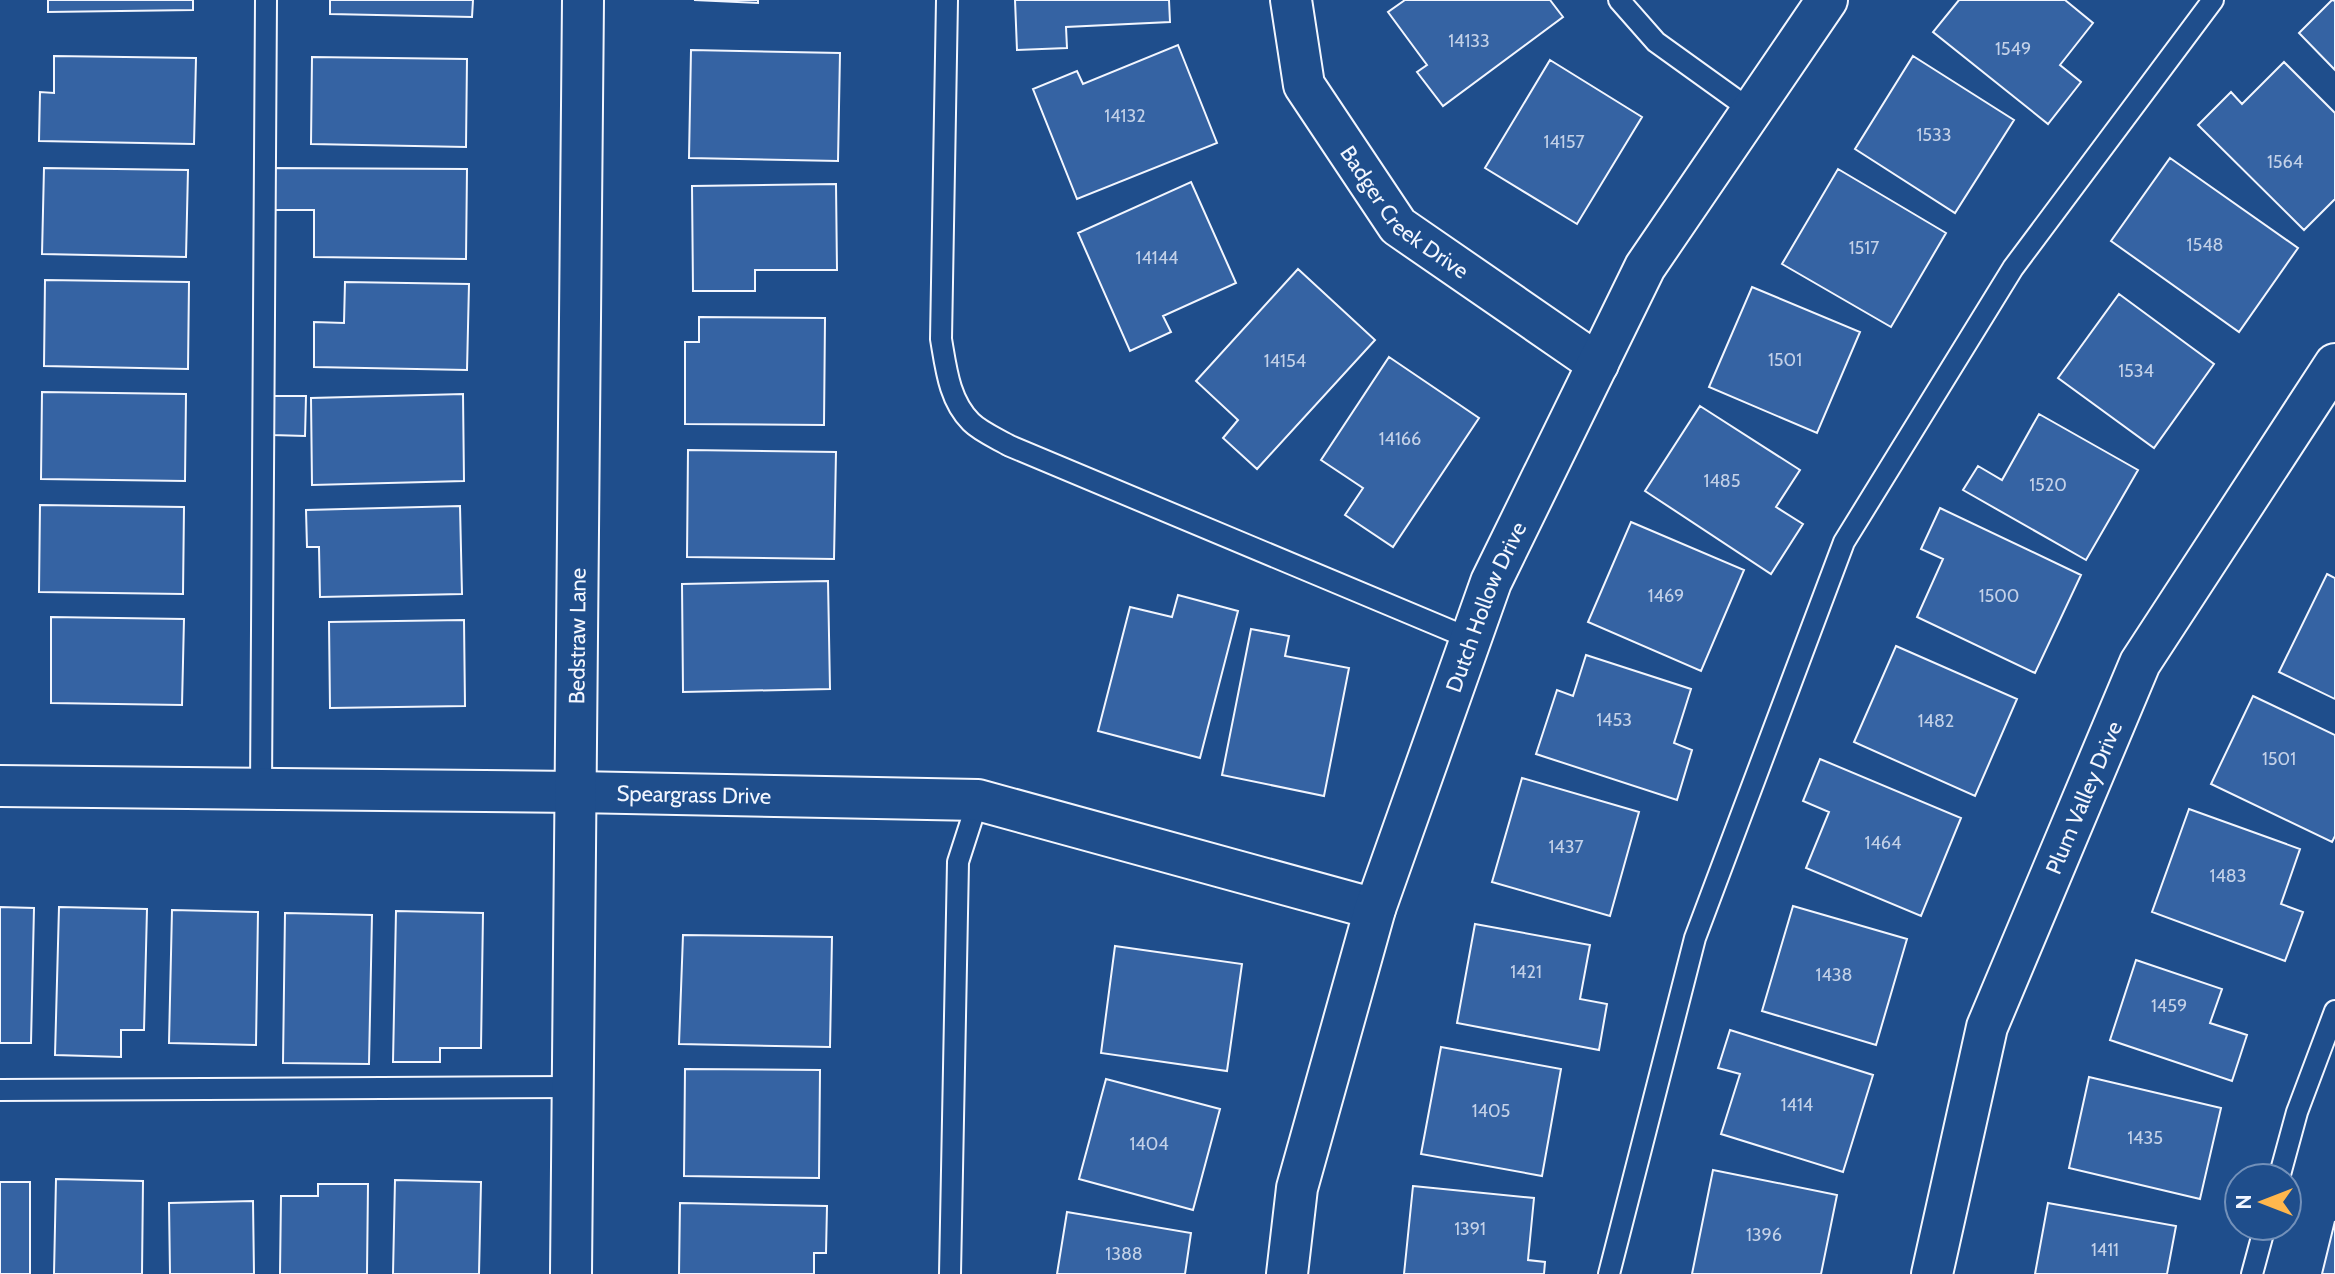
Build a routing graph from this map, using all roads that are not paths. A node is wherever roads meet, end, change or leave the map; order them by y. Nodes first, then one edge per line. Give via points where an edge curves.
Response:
1 (266, 0) edge
2 (583, 0) edge
3 (947, 0) edge
4 (1291, 0) edge
5 (1619, 0) edge
6 (1827, 0) edge
7 (2213, 0) edge
8 (1752, 111) junction
9 (1598, 364) junction
10 (2335, 364) edge
11 (1471, 639) junction
12 (0, 786) edge
13 (261, 788) junction
14 (576, 792) junction
15 (978, 800) junction
16 (1375, 909) junction
17 (2335, 1011) edge
18 (573, 1087) junction
19 (0, 1090) edge
20 (2283, 1162) edge
21 (2261, 1242) edge
22 (571, 1274) edge
23 (950, 1274) edge
24 (1287, 1274) edge
25 (1609, 1274) edge
26 (1932, 1274) edge
27 (2252, 1274) edge

1 - 13 lane
2 - 14 street, Bedstraw Lane
3 - 11 lane via 941,339 953,394 972,423 1010,446
4 - 9 street, Badger Creek Drive via 1304,85 1398,226
5 - 8 lane via 1656,42
6 - 8 street, Dutch Hollow Drive
7 - 25 lane via 2013,268 1844,542 1695,938
8 - 9 street, Dutch Hollow Drive via 1645,267
9 - 11 street, Dutch Hollow Drive via 1491,582
10 - 26 street, Plum Valley Drive via 2140,663 1987,1027
11 - 16 street, Dutch Hollow Drive
12 - 13 street, Speargrass Drive
13 - 14 street, Speargrass Drive
14 - 15 street, Speargrass Drive
14 - 18 street, Bedstraw Lane
15 - 16 street, Speargrass Drive
15 - 23 lane via 958,862
16 - 24 street, Dutch Hollow Drive via 1297,1188
17 - 20 lane
18 - 19 lane
18 - 22 street, Bedstraw Lane
21 - 27 lane

